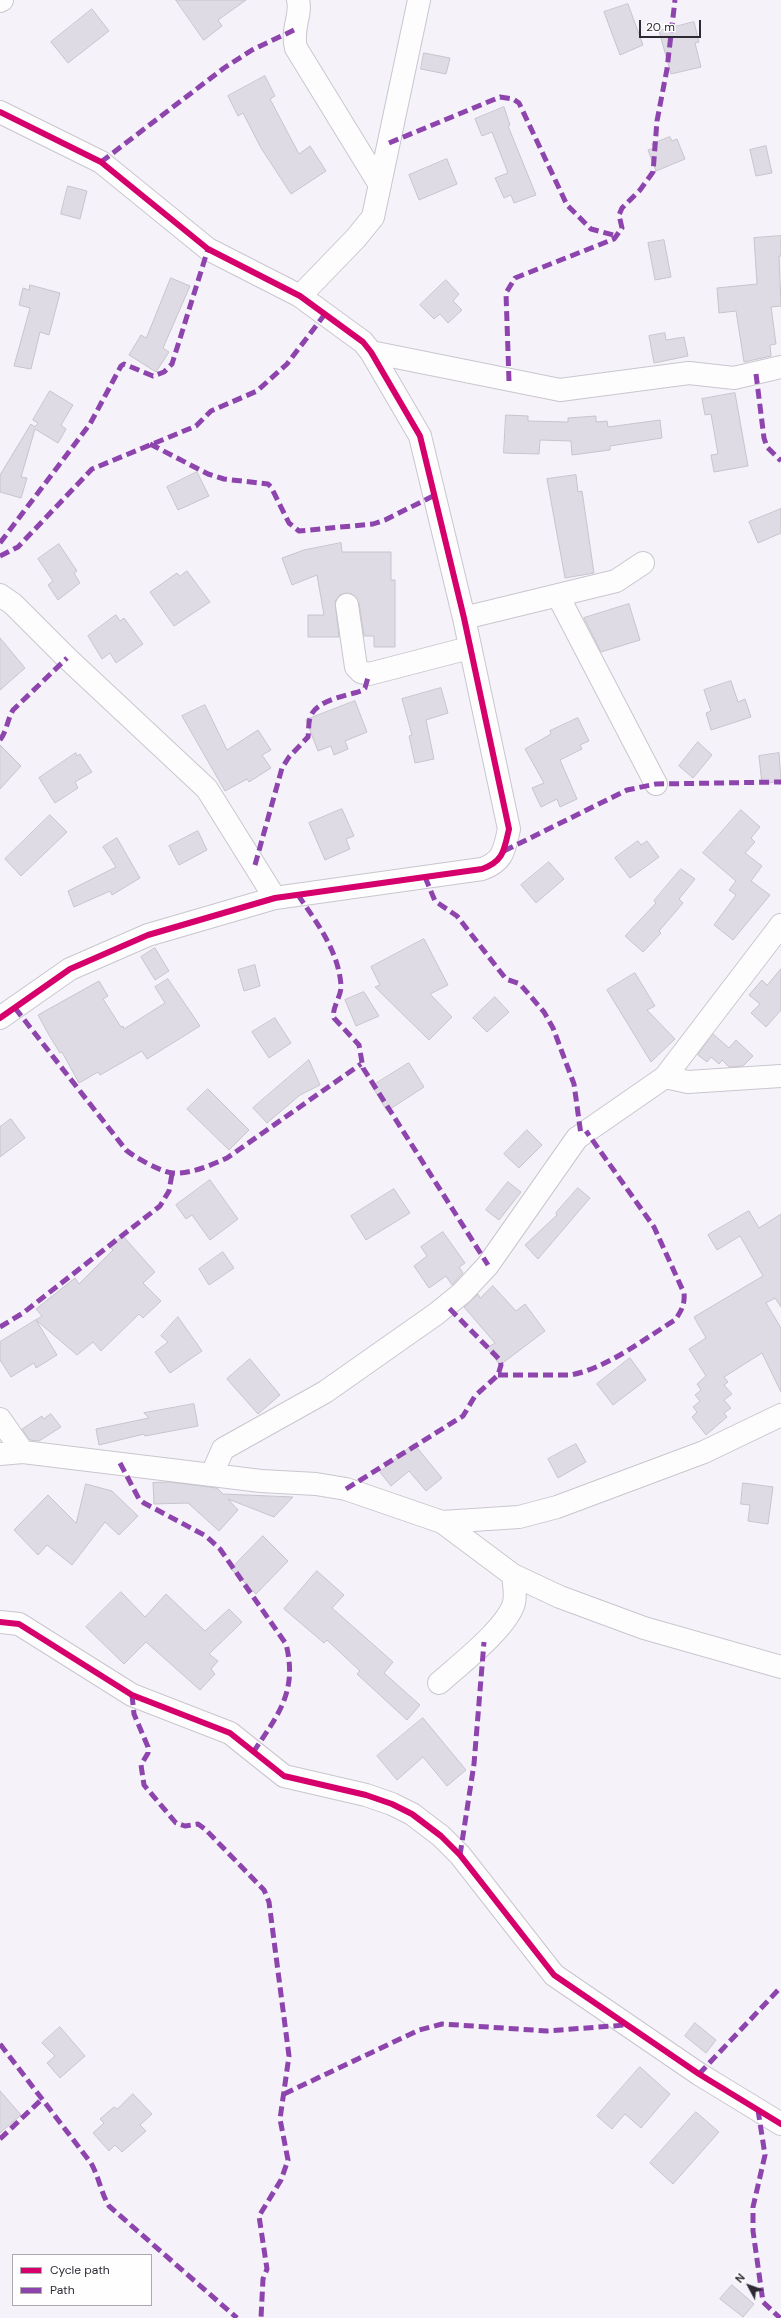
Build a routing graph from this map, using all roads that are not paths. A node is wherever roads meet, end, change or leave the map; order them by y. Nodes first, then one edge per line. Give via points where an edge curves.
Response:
1 (298, 0) edge
2 (419, 0) edge
3 (0, 112) edge
4 (380, 185) junction
5 (300, 296) junction
6 (371, 352) junction
7 (781, 367) edge
8 (643, 563) dead end
9 (0, 595) edge
10 (558, 596) junction
11 (346, 605) dead end
12 (464, 618) junction
13 (469, 648) junction
14 (656, 784) dead end
15 (275, 898) junction
16 (781, 925) edge
17 (0, 1018) edge
18 (781, 1076) edge
19 (665, 1077) junction
20 (781, 1415) edge
21 (0, 1419) edge
22 (23, 1452) junction
23 (0, 1454) edge
24 (212, 1474) junction
25 (442, 1522) junction
26 (513, 1575) junction
27 (0, 1622) edge
28 (781, 1667) edge
29 (439, 1683) dead end
30 (781, 2124) edge

1 - 4 street via 300,7 294,30 296,48
2 - 4 street
3 - 5 street via 101,162 208,248
4 - 5 street via 373,217
5 - 6 street via 363,342
6 - 7 street via 560,390 689,373 734,378
6 - 12 street via 420,436
8 - 10 street via 616,581
9 - 15 street via 13,604 207,789
10 - 12 street
10 - 14 street
11 - 13 street via 356,667 361,672 369,674
12 - 13 street
13 - 15 street via 509,829 504,852 496,864 482,869
15 - 17 street via 148,934 70,970
16 - 19 street
18 - 19 street via 688,1082
19 - 24 street via 577,1138 488,1265 462,1293 325,1392 223,1450
20 - 25 street via 704,1452 557,1507 519,1517
21 - 22 street
22 - 23 street
22 - 24 street
24 - 25 street via 346,1489
25 - 26 street
26 - 28 street via 560,1597 644,1628
26 - 29 street via 514,1602 506,1619
27 - 30 street via 19,1624 132,1695 230,1733 284,1776 366,1795 412,1814 441,1836 460,1855 554,1976 699,2074

